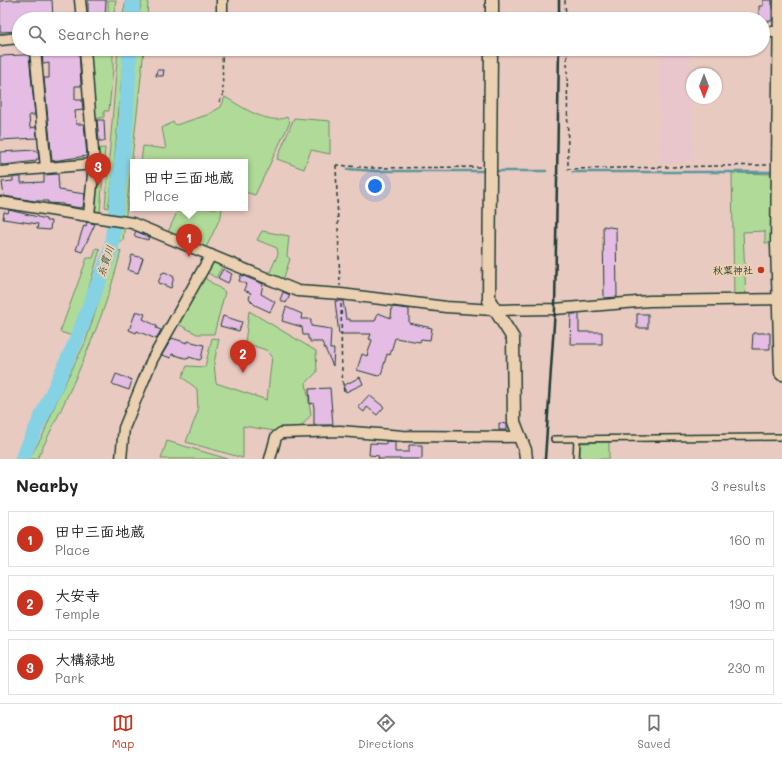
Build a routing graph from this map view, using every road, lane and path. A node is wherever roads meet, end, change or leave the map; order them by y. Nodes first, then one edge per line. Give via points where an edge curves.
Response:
1 (80, 0) edge
2 (222, 0) edge
3 (492, 0) edge
4 (565, 0) edge
5 (781, 0) edge
6 (81, 12) edge
7 (222, 12) edge
8 (492, 12) edge
9 (566, 12) edge
10 (770, 32) edge
11 (781, 32) edge
12 (12, 39) edge
13 (0, 40) edge
14 (36, 56) edge
15 (86, 56) edge
16 (222, 56) edge
17 (492, 56) edge
18 (567, 56) edge
19 (219, 102) dead end
20 (94, 164) junction
21 (490, 167) junction
22 (46, 168) junction
23 (780, 170) edge
24 (0, 172) edge
25 (0, 202) edge
26 (89, 215) junction
27 (212, 255) junction
28 (341, 294) junction
29 (780, 299) edge
30 (494, 310) junction
31 (782, 372) edge
32 (344, 392) dead end
33 (521, 437) junction
34 (782, 437) edge
35 (554, 439) dead end
36 (577, 439) junction
37 (121, 459) edge
38 (270, 459) edge
39 (526, 459) edge
40 (576, 459) edge

1 - 6 street
2 - 7 street
3 - 8 street
4 - 9 path
5 - 11 main road
10 - 11 street
11 - 23 main road
12 - 13 street
14 - 22 street
15 - 20 street
16 - 19 path via 223,96
17 - 21 street
18 - 23 path via 568,169
20 - 22 street
20 - 26 street
21 - 28 path via 372,168 337,164
21 - 30 street via 489,300
22 - 24 street
23 - 29 main road
25 - 26 street
26 - 27 street via 132,223
27 - 28 street via 298,291
27 - 37 street via 152,360 124,428
28 - 30 street via 446,307
28 - 32 path via 341,369
29 - 30 street via 649,302 555,309
29 - 31 main road
30 - 33 street via 513,338 514,422
33 - 38 street via 403,436 340,431 281,433 276,437
33 - 39 street
34 - 36 lane
35 - 36 lane
36 - 40 lane

